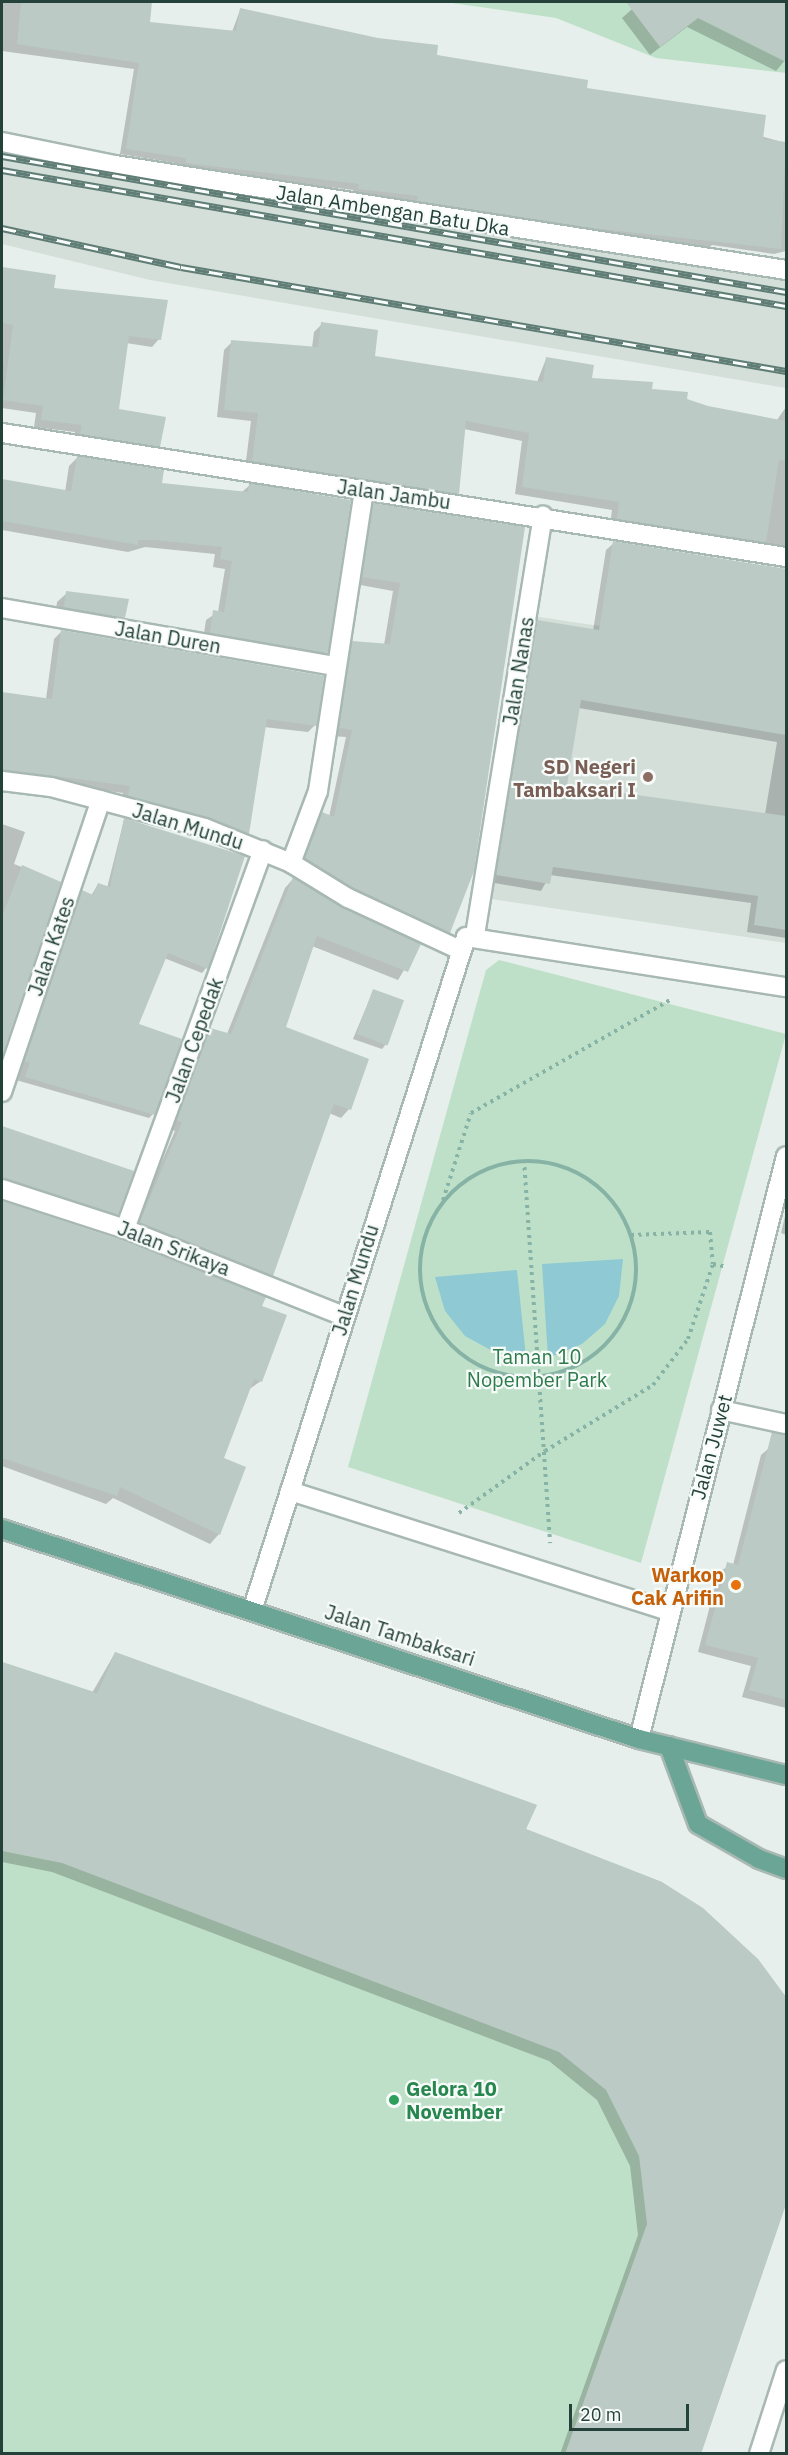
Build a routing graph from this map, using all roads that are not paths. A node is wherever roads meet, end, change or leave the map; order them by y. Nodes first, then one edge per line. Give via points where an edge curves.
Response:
1 (2, 142) edge
2 (786, 270) edge
3 (2, 433) edge
4 (364, 490) junction
5 (543, 514) junction
6 (786, 557) edge
7 (2, 608) edge
8 (335, 666) junction
9 (2, 781) edge
10 (101, 800) junction
11 (263, 850) junction
12 (291, 863) junction
13 (475, 935) junction
14 (460, 950) junction
15 (786, 987) edge
16 (2, 1092) edge
17 (786, 1156) edge
18 (2, 1189) edge
19 (125, 1229) junction
20 (344, 1316) junction
21 (720, 1410) junction
22 (786, 1424) edge
23 (290, 1491) junction
24 (2, 1529) edge
25 (252, 1611) junction
26 (668, 1611) junction
27 (639, 1739) junction
28 (669, 1746) junction
29 (786, 1775) edge
30 (786, 1869) edge
31 (786, 2370) edge
32 (759, 2454) edge

1 - 2 street, Jalan Ambengan Batu Dka via 115,165
3 - 4 street, Jalan Jambu
4 - 5 street, Jalan Jambu
4 - 8 street
5 - 6 street, Jalan Jambu
5 - 13 street, Jalan Nanas
7 - 8 street, Jalan Duren
8 - 12 street via 318,791
9 - 10 street, Jalan Mundu
10 - 11 street, Jalan Mundu
10 - 16 street, Jalan Kates
11 - 12 street, Jalan Mundu
11 - 19 street, Jalan Cepedak
12 - 14 street, Jalan Mundu via 348,898
13 - 14 street, Jalan Mundu via 466,937
13 - 15 street
14 - 20 street, Jalan Mundu
17 - 21 street, Jalan Juwet
18 - 19 street, Jalan Srikaya
19 - 20 street, Jalan Srikaya
20 - 23 street, Jalan Mundu
21 - 22 street
21 - 26 street, Jalan Juwet
23 - 25 street, Jalan Mundu
23 - 26 street
24 - 25 main road, Jalan Tambaksari
25 - 27 main road, Jalan Tambaksari
26 - 27 street, Jalan Juwet
27 - 28 main road, Jalan Tambaksari
28 - 29 main road, Jalan Tambaksari
28 - 30 main road via 698,1824 759,1859
31 - 32 street

